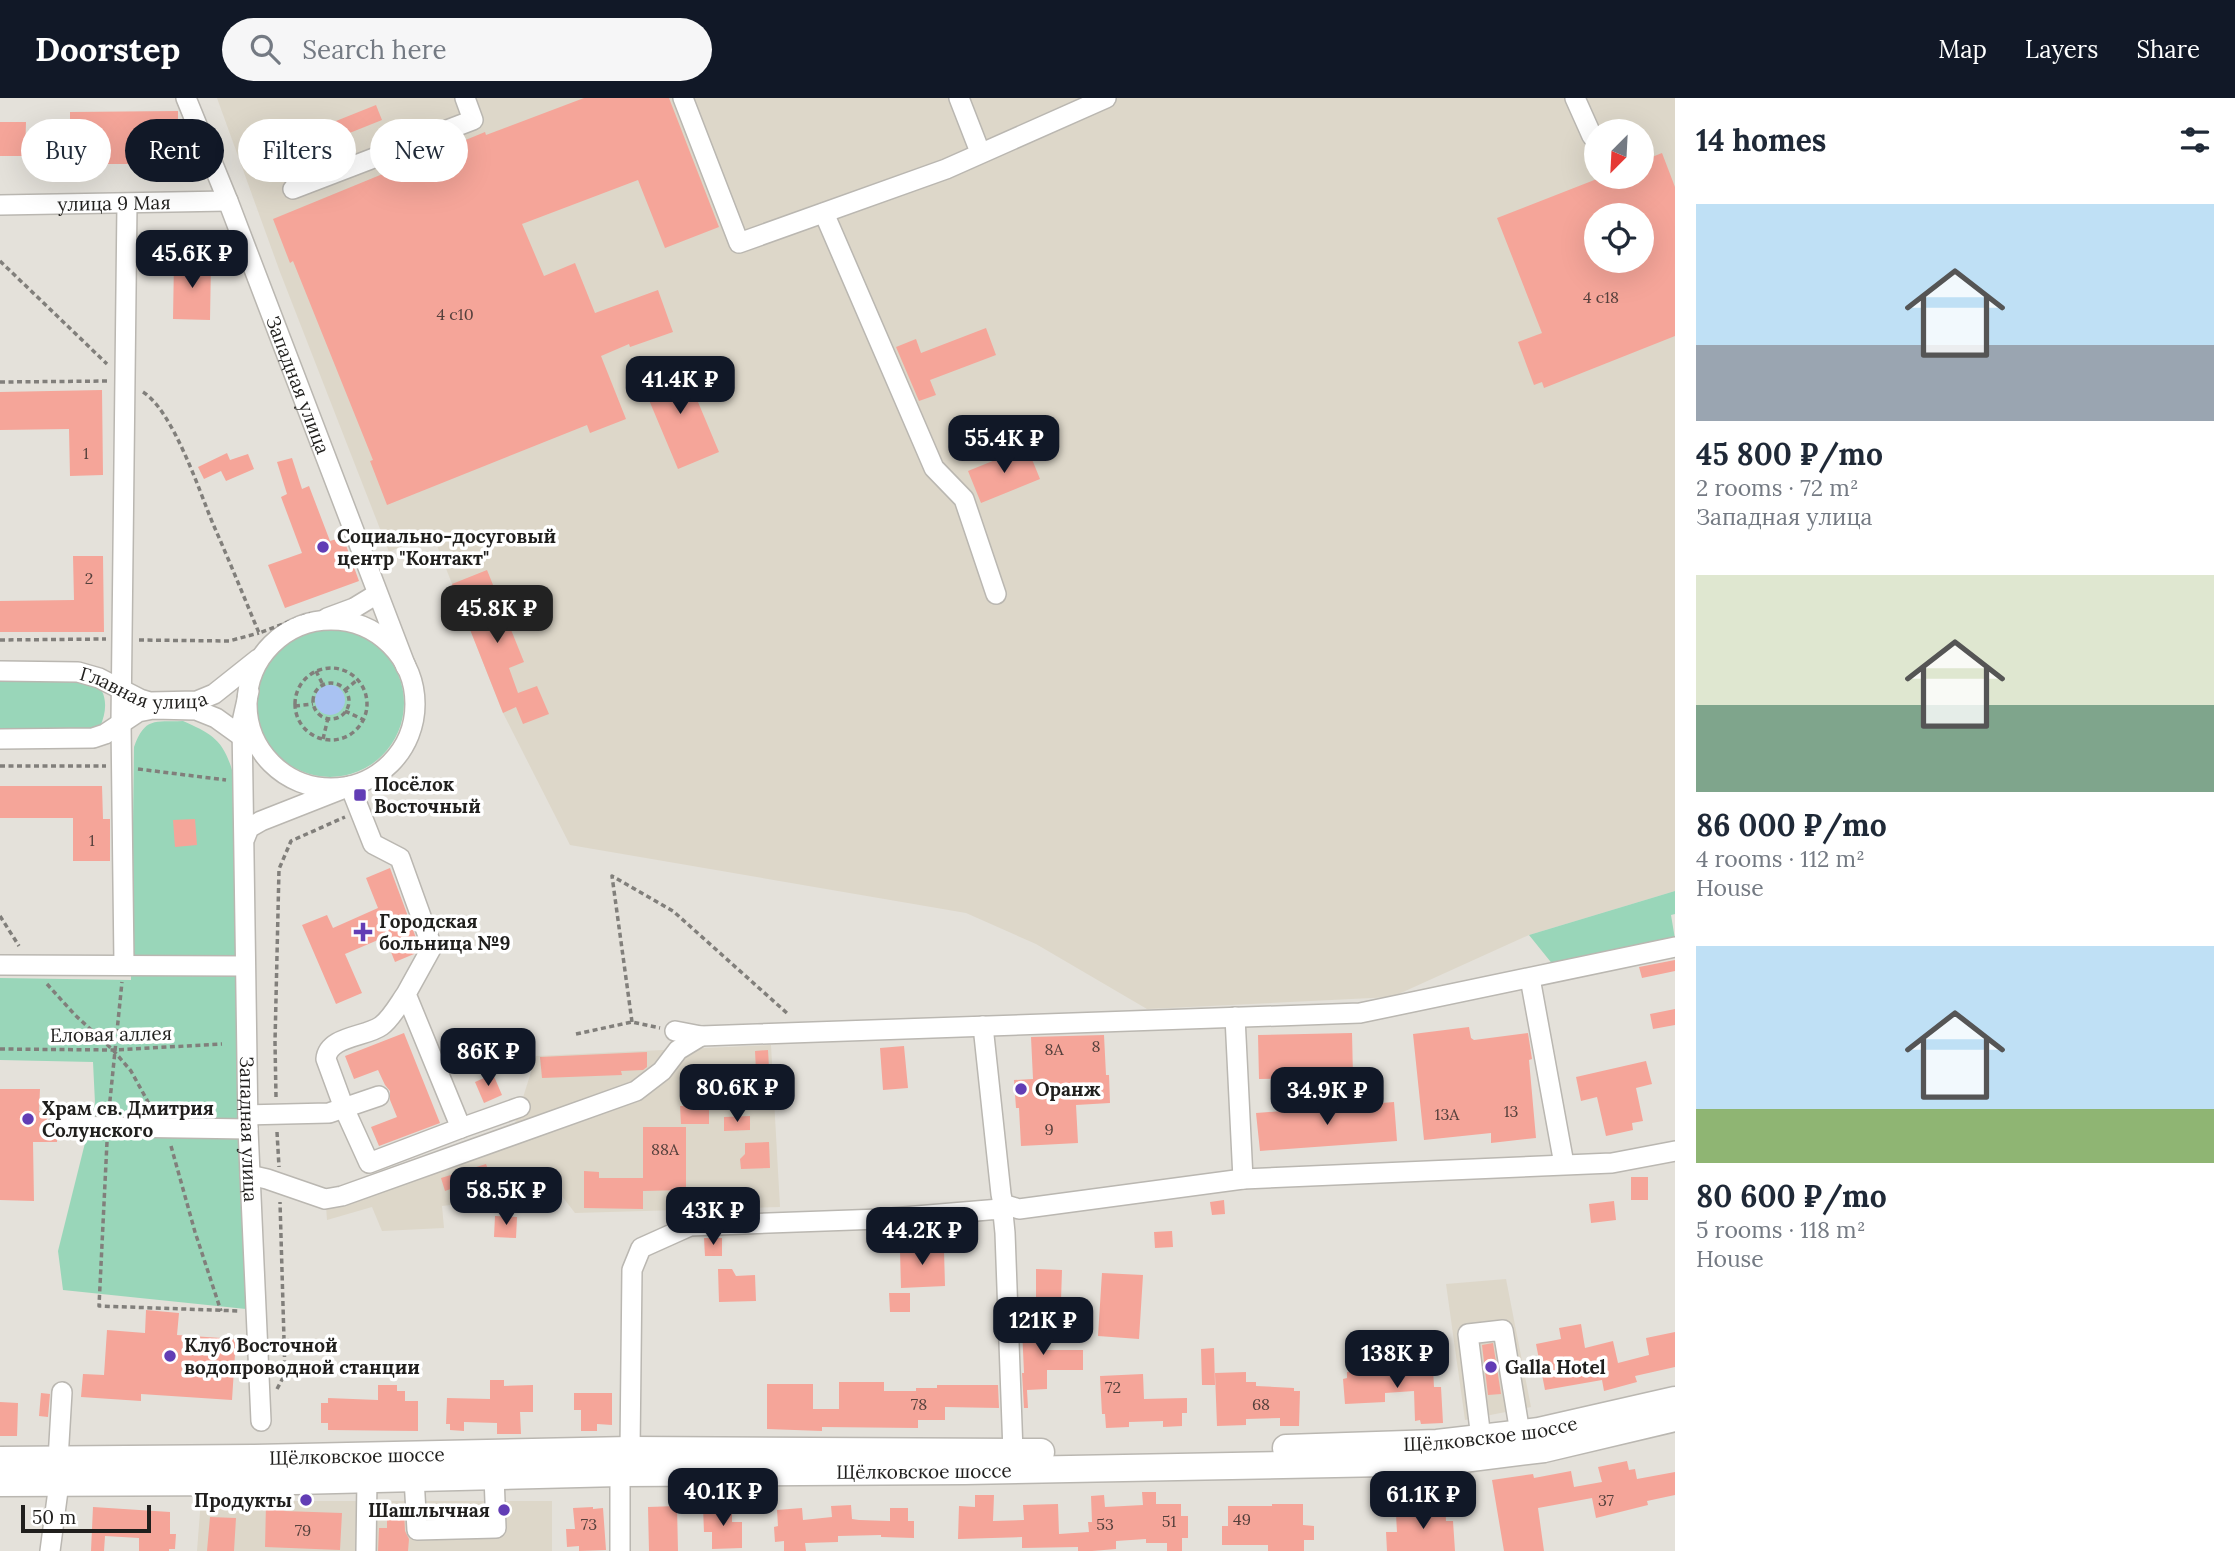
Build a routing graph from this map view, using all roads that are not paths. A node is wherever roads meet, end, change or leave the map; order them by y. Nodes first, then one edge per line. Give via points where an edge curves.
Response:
1 (186, 98) edge
2 (465, 98) edge
3 (683, 98) edge
4 (958, 98) edge
5 (1106, 98) edge
6 (1575, 98) edge
7 (1584, 119) edge
8 (980, 152) junction
9 (293, 189) dead end
10 (228, 201) junction
11 (127, 204) junction
12 (0, 205) edge
13 (824, 213) junction
14 (377, 594) junction
15 (996, 594) dead end
16 (317, 617) junction
17 (269, 649) junction
18 (406, 667) junction
19 (0, 671) edge
20 (123, 691) junction
21 (249, 691) junction
22 (121, 723) junction
23 (242, 737) junction
24 (0, 739) edge
25 (262, 751) junction
26 (350, 786) junction
27 (245, 838) junction
28 (1675, 947) edge
29 (124, 964) junction
30 (0, 965) edge
31 (245, 966) junction
32 (1530, 978) junction
33 (406, 994) junction
34 (1235, 1017) junction
35 (983, 1026) junction
36 (675, 1031) road end
37 (701, 1037) junction
38 (379, 1096) dead end
39 (520, 1107) dead end
40 (344, 1108) junction
41 (248, 1122) junction
42 (57, 1126) dead end
43 (461, 1128) junction
44 (1675, 1151) edge
45 (1564, 1164) junction
46 (250, 1175) junction
47 (1243, 1180) junction
48 (62, 1392) dead end
49 (1675, 1400) edge
50 (1675, 1418) edge
51 (261, 1421) dead end
52 (1520, 1433) junction
53 (1481, 1438) junction
54 (1013, 1452) junction
55 (0, 1460) edge
56 (625, 1461) junction
57 (58, 1471) junction
58 (494, 1476) junction
59 (414, 1478) junction
60 (368, 1479) junction
61 (0, 1483) edge
62 (50, 1551) edge
63 (366, 1551) edge
64 (620, 1551) edge

1 - 10 street, Западная улица
2 - 9 street via 473,120
3 - 13 street via 739,243
4 - 8 street
5 - 8 street
6 - 7 street
8 - 13 street
10 - 11 street, улица 9 Мая
10 - 14 street, Западная улица
11 - 12 street, улица 9 Мая
11 - 20 street
13 - 15 street via 934,468 964,499
14 - 16 street via 354,608
14 - 18 street, Западная улица
16 - 17 street, Главная улица
16 - 18 street via 362,627 392,647
17 - 20 street, Главная улица via 214,694 197,701 150,702
17 - 21 street via 256,668
18 - 26 street, Западная улица via 415,701 409,737 388,766
19 - 20 street, Главная улица via 78,672
20 - 22 street
21 - 23 street, Западная улица
21 - 25 street via 250,722
22 - 23 street, Главная улица via 153,709 197,710
22 - 24 street, Главная улица via 93,738
22 - 29 street
23 - 25 street, Главная улица
23 - 27 street, Западная улица
25 - 26 street, Главная улица via 298,781 321,788
26 - 27 street via 261,821 249,828
26 - 33 street via 373,844 400,858 432,947
27 - 31 street, Западная улица
28 - 32 street
29 - 30 street
29 - 31 street
31 - 41 street, Западная улица
32 - 34 street via 1360,1013
32 - 45 street
33 - 40 street via 382,1025 328,1049 326,1059
33 - 43 street
34 - 35 street
34 - 47 street
35 - 37 street
35 - 47 street via 1003,1204 1019,1209
36 - 37 street
37 - 46 street via 678,1049 662,1072 636,1091 342,1196 325,1199
38 - 40 street
39 - 43 street
40 - 41 street via 329,1114
40 - 43 street via 369,1163
41 - 42 street via 161,1128
41 - 46 street, Западная улица
44 - 45 street via 1612,1163
45 - 47 street
46 - 51 street, Западная улица
48 - 57 street
49 - 52 main road, Щёлковское шоссе
50 - 56 main road, Щёлковское шоссе via 1544,1449 1440,1462 965,1471
52 - 53 main road, Щёлковское шоссе
52 - 53 street via 1503,1330 1468,1334
53 - 54 main road, Щёлковское шоссе via 1321,1447
54 - 56 main road, Щёлковское шоссе
54 - 56 street via 1005,1233 1000,1209 690,1226 640,1248 632,1270
55 - 57 main road, Щёлковское шоссе
56 - 57 main road, Щёлковское шоссе via 253,1458
56 - 58 main road, Щёлковское шоссе
56 - 64 street
57 - 60 main road, Щёлковское шоссе
57 - 61 main road, Щёлковское шоссе
57 - 62 street
58 - 59 main road, Щёлковское шоссе
58 - 59 street via 496,1528 417,1530
59 - 60 main road, Щёлковское шоссе
60 - 63 street

